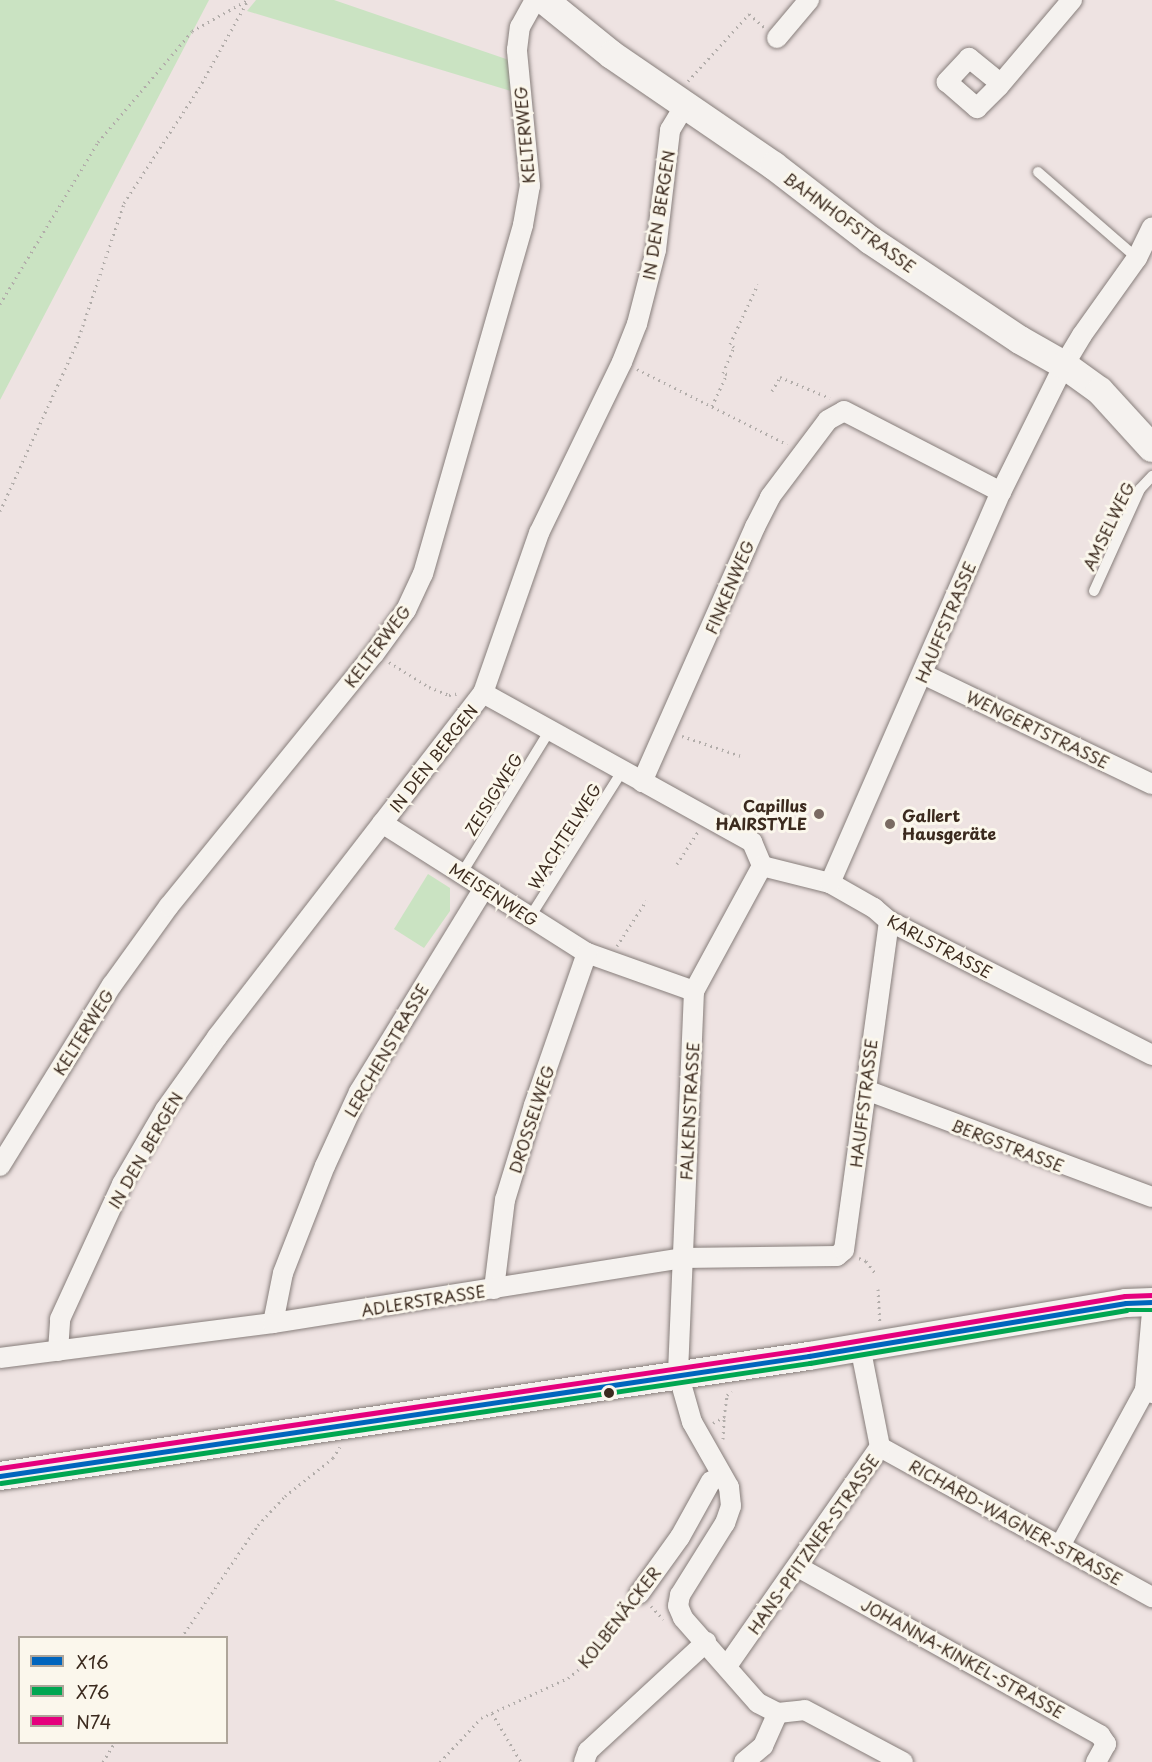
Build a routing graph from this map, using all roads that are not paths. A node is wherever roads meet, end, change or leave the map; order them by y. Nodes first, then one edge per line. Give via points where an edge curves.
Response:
1 (535, 0) edge
2 (544, 0) edge
3 (809, 0) edge
4 (1072, 0) edge
5 (777, 38) road end
6 (1000, 83) dead end
7 (678, 103) junction
8 (1038, 172) dead end
9 (1152, 227) edge
10 (1137, 258) junction
11 (1064, 365) junction
12 (1152, 448) edge
13 (1152, 476) edge
14 (1001, 492) junction
15 (1094, 591) dead end
16 (923, 674) junction
17 (483, 693) junction
18 (550, 730) junction
19 (623, 770) junction
20 (642, 782) junction
21 (1152, 784) edge
22 (382, 823) junction
23 (762, 866) junction
24 (462, 873) junction
25 (830, 883) junction
26 (484, 888) junction
27 (530, 917) junction
28 (889, 921) junction
29 (587, 953) junction
30 (694, 991) junction
31 (1152, 1055) edge
32 (866, 1090) junction
33 (0, 1166) edge
34 (1152, 1197) edge
35 (844, 1250) joint
36 (682, 1258) junction
37 (494, 1289) junction
38 (1152, 1302) edge
39 (1152, 1312) edge
40 (273, 1323) junction
41 (871, 1344) junction
42 (58, 1351) junction
43 (0, 1358) edge
44 (678, 1373) junction
45 (1149, 1391) edge
46 (880, 1447) junction
47 (0, 1476) edge
48 (711, 1482) dead end
49 (1060, 1546) junction
50 (798, 1567) junction
51 (639, 1594) road end
52 (1152, 1597) edge
53 (706, 1642) junction
54 (727, 1666) junction
55 (778, 1713) junction
56 (584, 1762) edge
57 (744, 1762) edge
58 (903, 1762) edge
59 (1096, 1762) edge

1 - 33 street, KELTERWEG via 520,27 517,50 530,186 523,225 423,574 406,610 374,654 169,906 112,985
2 - 7 main road, BAHNHOFSTRASSE
3 - 5 street
4 - 6 street
7 - 11 main road, BAHNHOFSTRASSE via 774,166 870,240
7 - 17 street, IN DEN BERGEN via 670,130 656,250 637,324 539,533
8 - 10 lane
9 - 10 street, HAUFFSTRASSE
10 - 11 street, HAUFFSTRASSE
11 - 12 main road, BAHNHOFSTRASSE via 1100,391
11 - 14 street, HAUFFSTRASSE
13 - 15 lane, AMSELWEG via 1140,489
14 - 16 street, HAUFFSTRASSE
14 - 20 street, FINKENWEG via 844,411 828,420 770,497
16 - 21 street, WENGERTSTRASSE
16 - 25 street, HAUFFSTRASSE
17 - 18 street
17 - 22 street, IN DEN BERGEN
18 - 19 street
18 - 24 lane, ZEISIGWEG
19 - 20 street
19 - 27 lane, WACHTELWEG
20 - 23 street via 752,842
22 - 24 street, MEISENWEG
22 - 42 street, IN DEN BERGEN via 165,1110 122,1184 60,1319
23 - 25 street, KARLSTRASSE
23 - 30 street, FALKENSTRASSE
24 - 26 street, MEISENWEG
25 - 28 street, KARLSTRASSE
26 - 27 street, MEISENWEG
26 - 40 street, LERCHENSTRASSE via 359,1092 283,1273
27 - 29 street, MEISENWEG
28 - 31 street, KARLSTRASSE
28 - 32 street, HAUFFSTRASSE
29 - 30 street, MEISENWEG
29 - 37 street, DROSSELWEG via 505,1200
30 - 36 street, FALKENSTRASSE
32 - 34 street, BERGSTRASSE
32 - 35 street, HAUFFSTRASSE
35 - 36 street, ADLERSTRASSE via 830,1258
36 - 37 street, ADLERSTRASSE
36 - 44 street, FALKENSTRASSE
37 - 40 street, ADLERSTRASSE
38 - 41 main road
39 - 45 street
40 - 42 street, ADLERSTRASSE
41 - 44 main road
41 - 46 street, HANS-PFITZNER-STRASSE
42 - 43 street, ADLERSTRASSE
44 - 47 main road
44 - 53 street, FALKENSTRASSE via 692,1422 729,1487 731,1506 725,1523 680,1595 678,1606 683,1618
45 - 49 street
46 - 49 street, RICHARD-WAGNER-STRASSE
46 - 50 street, HANS-PFITZNER-STRASSE
48 - 51 street, KOLBENÄCKER via 680,1537
49 - 52 street, RICHARD-WAGNER-STRASSE
50 - 54 street, HANS-PFITZNER-STRASSE
50 - 59 street, JOHANNA-KINKEL-STRASSE via 1100,1735 1107,1744
53 - 54 street, FALKENSTRASSE
53 - 56 street via 588,1751
54 - 55 street, FALKENSTRASSE via 758,1703
55 - 57 street via 763,1746
55 - 58 street via 805,1710

